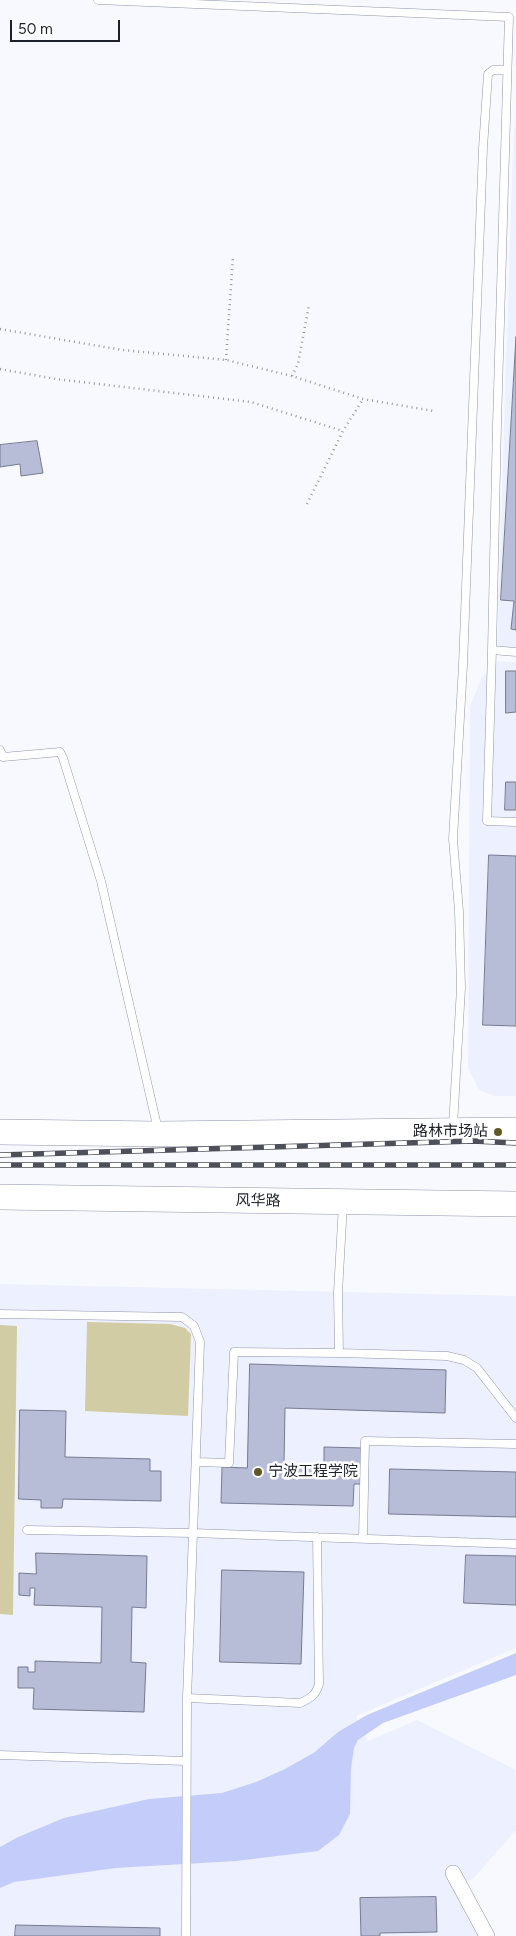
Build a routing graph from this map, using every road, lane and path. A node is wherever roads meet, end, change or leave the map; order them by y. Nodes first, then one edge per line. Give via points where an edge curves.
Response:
1 (98, 0) edge
2 (507, 70) junction
3 (233, 256) dead end
4 (309, 305) dead end
5 (0, 329) edge
6 (226, 360) junction
7 (0, 369) edge
8 (292, 376) junction
9 (363, 399) junction
10 (434, 411) dead end
11 (343, 431) junction
12 (307, 504) dead end
13 (492, 650) junction
14 (516, 652) edge
15 (0, 750) edge
16 (516, 822) edge
17 (516, 1130) edge
18 (453, 1131) junction
19 (0, 1132) edge
20 (159, 1134) junction
21 (0, 1197) edge
22 (343, 1202) junction
23 (516, 1204) edge
24 (0, 1314) edge
25 (339, 1353) junction
26 (516, 1418) edge
27 (516, 1444) edge
28 (196, 1462) junction
29 (27, 1530) dead end
30 (192, 1533) junction
31 (317, 1537) junction
32 (363, 1538) junction
33 (516, 1544) edge
34 (187, 1698) junction
35 (0, 1755) edge
36 (186, 1760) junction
37 (453, 1873) dead end
38 (186, 1936) edge
39 (487, 1936) edge

1 - 2 lane via 509,17
2 - 13 lane
2 - 18 lane via 493,70 488,74 483,148 453,839 461,988
3 - 6 path
4 - 8 path via 298,364
5 - 6 path via 122,350
6 - 8 path
7 - 11 path via 56,379 251,402
8 - 9 path
9 - 10 path
9 - 11 path
11 - 12 path
13 - 14 lane
13 - 16 lane via 487,821
15 - 20 lane via 3,757 60,752 63,758 101,881
17 - 18 main road
18 - 20 main road
19 - 20 main road
21 - 22 main road, 风华路
22 - 23 main road, 风华路
22 - 25 lane via 338,1292
24 - 28 lane via 182,1317 194,1326 200,1342
25 - 26 lane via 447,1356 464,1360 477,1368
25 - 28 lane via 234,1352 230,1462
27 - 32 lane via 365,1441
28 - 30 lane
29 - 30 lane
30 - 31 lane
30 - 34 lane
31 - 32 lane
31 - 34 lane via 319,1684 316,1693 300,1703
32 - 33 lane
34 - 36 lane
35 - 36 lane
36 - 38 lane
37 - 39 street

